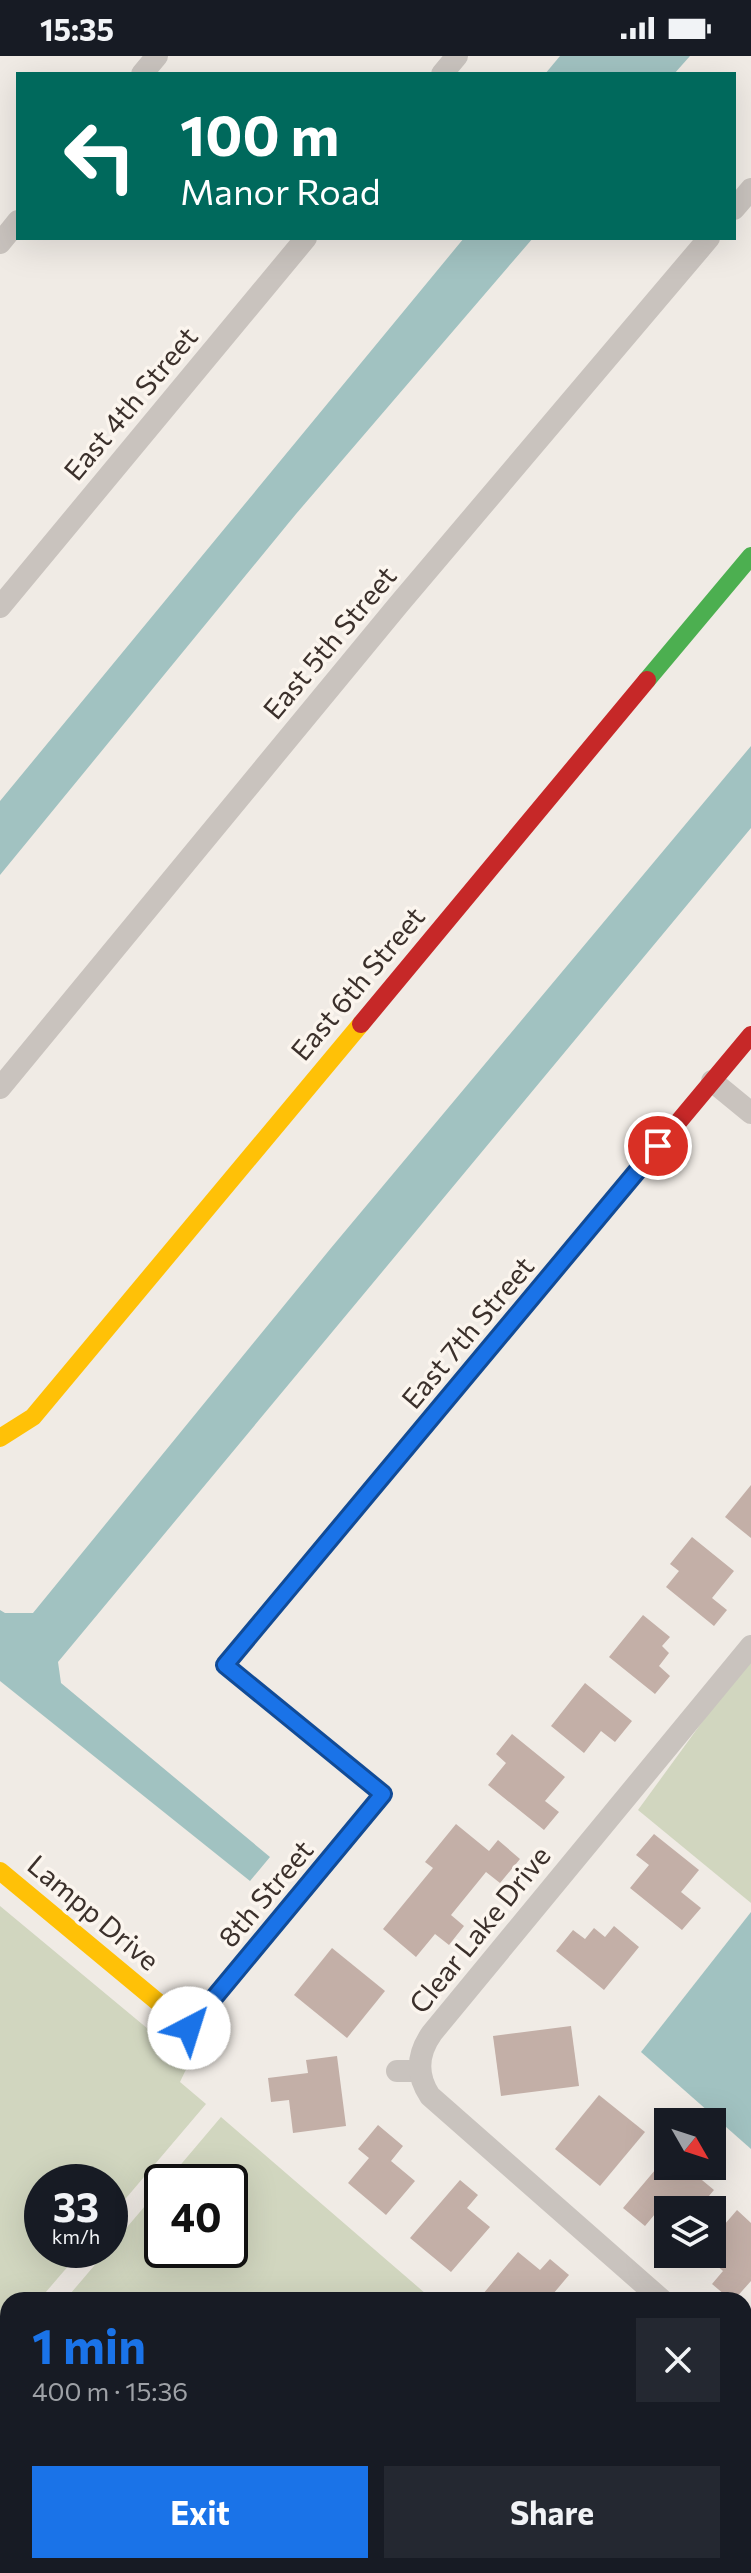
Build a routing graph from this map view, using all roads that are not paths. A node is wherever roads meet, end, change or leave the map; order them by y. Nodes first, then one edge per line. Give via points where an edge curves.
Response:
1 (157, 56) edge
2 (457, 56) edge
3 (144, 72) edge
4 (444, 72) edge
5 (751, 189) edge
6 (736, 207) edge
7 (16, 223) edge
8 (304, 240) edge
9 (707, 240) edge
10 (0, 243) edge
11 (751, 556) edge
12 (0, 607) edge
13 (751, 1035) edge
14 (712, 1081) junction
15 (0, 1088) edge
16 (751, 1113) edge
17 (0, 1438) edge
18 (751, 1646) edge
19 (383, 1794) joint
20 (0, 1871) edge
21 (189, 2028) joint
22 (653, 2292) edge

1 - 3 street
2 - 4 street
5 - 6 street
7 - 10 street
8 - 12 street, East 4th Street
9 - 15 street, East 5th Street
11 - 17 street, East 6th Street via 33,1417
13 - 14 street, East 7th Street
14 - 16 street
14 - 19 street, East 7th Street via 225,1665
18 - 22 street, Clear Lake Drive via 432,2033 408,2071
19 - 21 street, 8th Street
20 - 21 street, Lampp Drive

